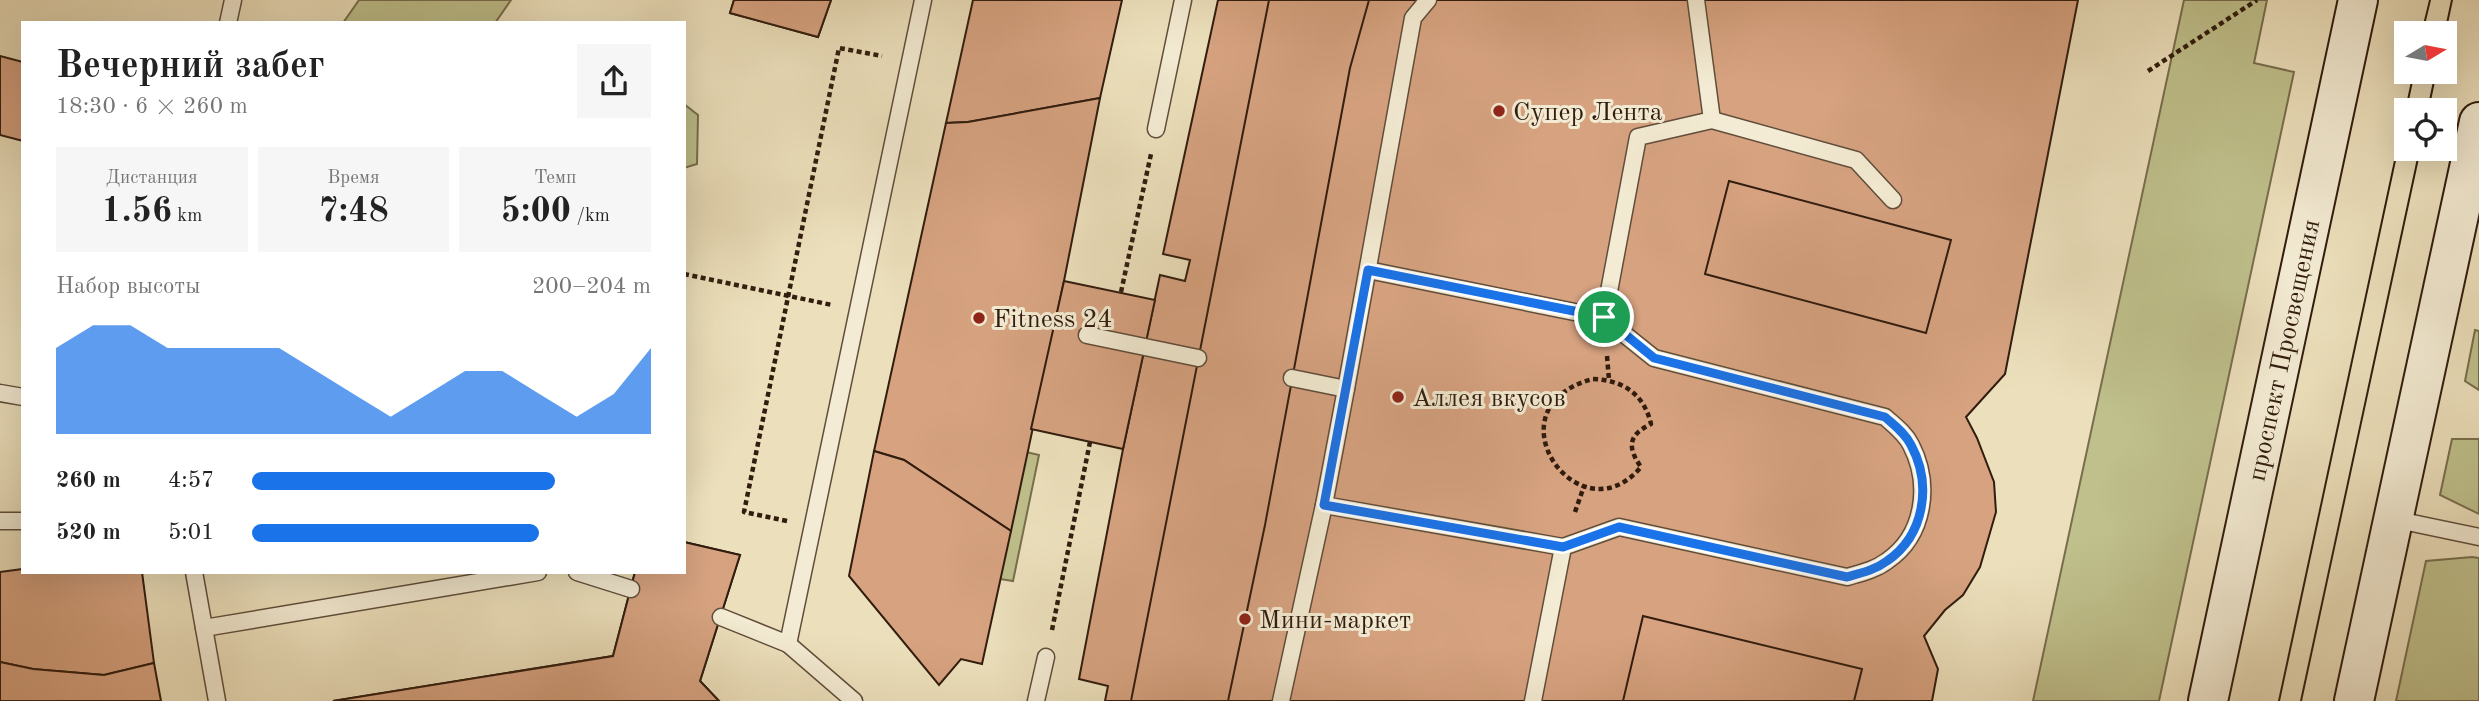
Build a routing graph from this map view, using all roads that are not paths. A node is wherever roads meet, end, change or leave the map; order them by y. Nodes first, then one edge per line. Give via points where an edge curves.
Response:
1 (233, 0) edge
2 (923, 0) edge
3 (1183, 0) edge
4 (1429, 0) edge
5 (1696, 0) edge
6 (2358, 0) edge
7 (229, 21) edge
8 (1712, 120) junction
9 (2479, 122) edge
10 (1156, 129) road end
11 (1893, 200) dead end
12 (1368, 270) junction
13 (1604, 317) junction
14 (1087, 335) dead end
15 (1198, 358) dead end
16 (1292, 378) dead end
17 (1346, 389) junction
18 (0, 393) edge
19 (21, 397) edge
20 (1324, 505) junction
21 (2393, 519) junction
22 (0, 521) edge
23 (21, 522) edge
24 (2479, 537) edge
25 (1563, 547) junction
26 (194, 574) edge
27 (526, 574) edge
28 (583, 574) edge
29 (631, 589) dead end
30 (721, 617) dead end
31 (204, 628) junction
32 (788, 644) junction
33 (1046, 657) road end
34 (217, 701) edge
35 (854, 701) edge
36 (1036, 701) edge
37 (1281, 701) edge
38 (1533, 701) edge
39 (2208, 701) edge
40 (2354, 701) edge

1 - 7 lane
2 - 32 lane
3 - 10 lane
4 - 12 lane via 1413,18
5 - 8 lane
6 - 39 main road, проспект Просвещения
8 - 11 lane via 1856,160
8 - 13 lane via 1638,137
9 - 21 main road
12 - 13 lane
12 - 17 lane
13 - 25 lane via 1654,358 1885,417 1911,445 1924,484 1922,506 1904,545 1888,561 1847,577 1619,527
14 - 15 lane
16 - 17 lane
17 - 20 lane
18 - 19 lane
20 - 25 lane
20 - 37 lane
21 - 24 lane
21 - 40 main road
22 - 23 lane
25 - 38 lane
26 - 31 lane
27 - 31 lane
28 - 29 lane
30 - 32 lane
31 - 34 lane
32 - 35 lane
33 - 36 lane

